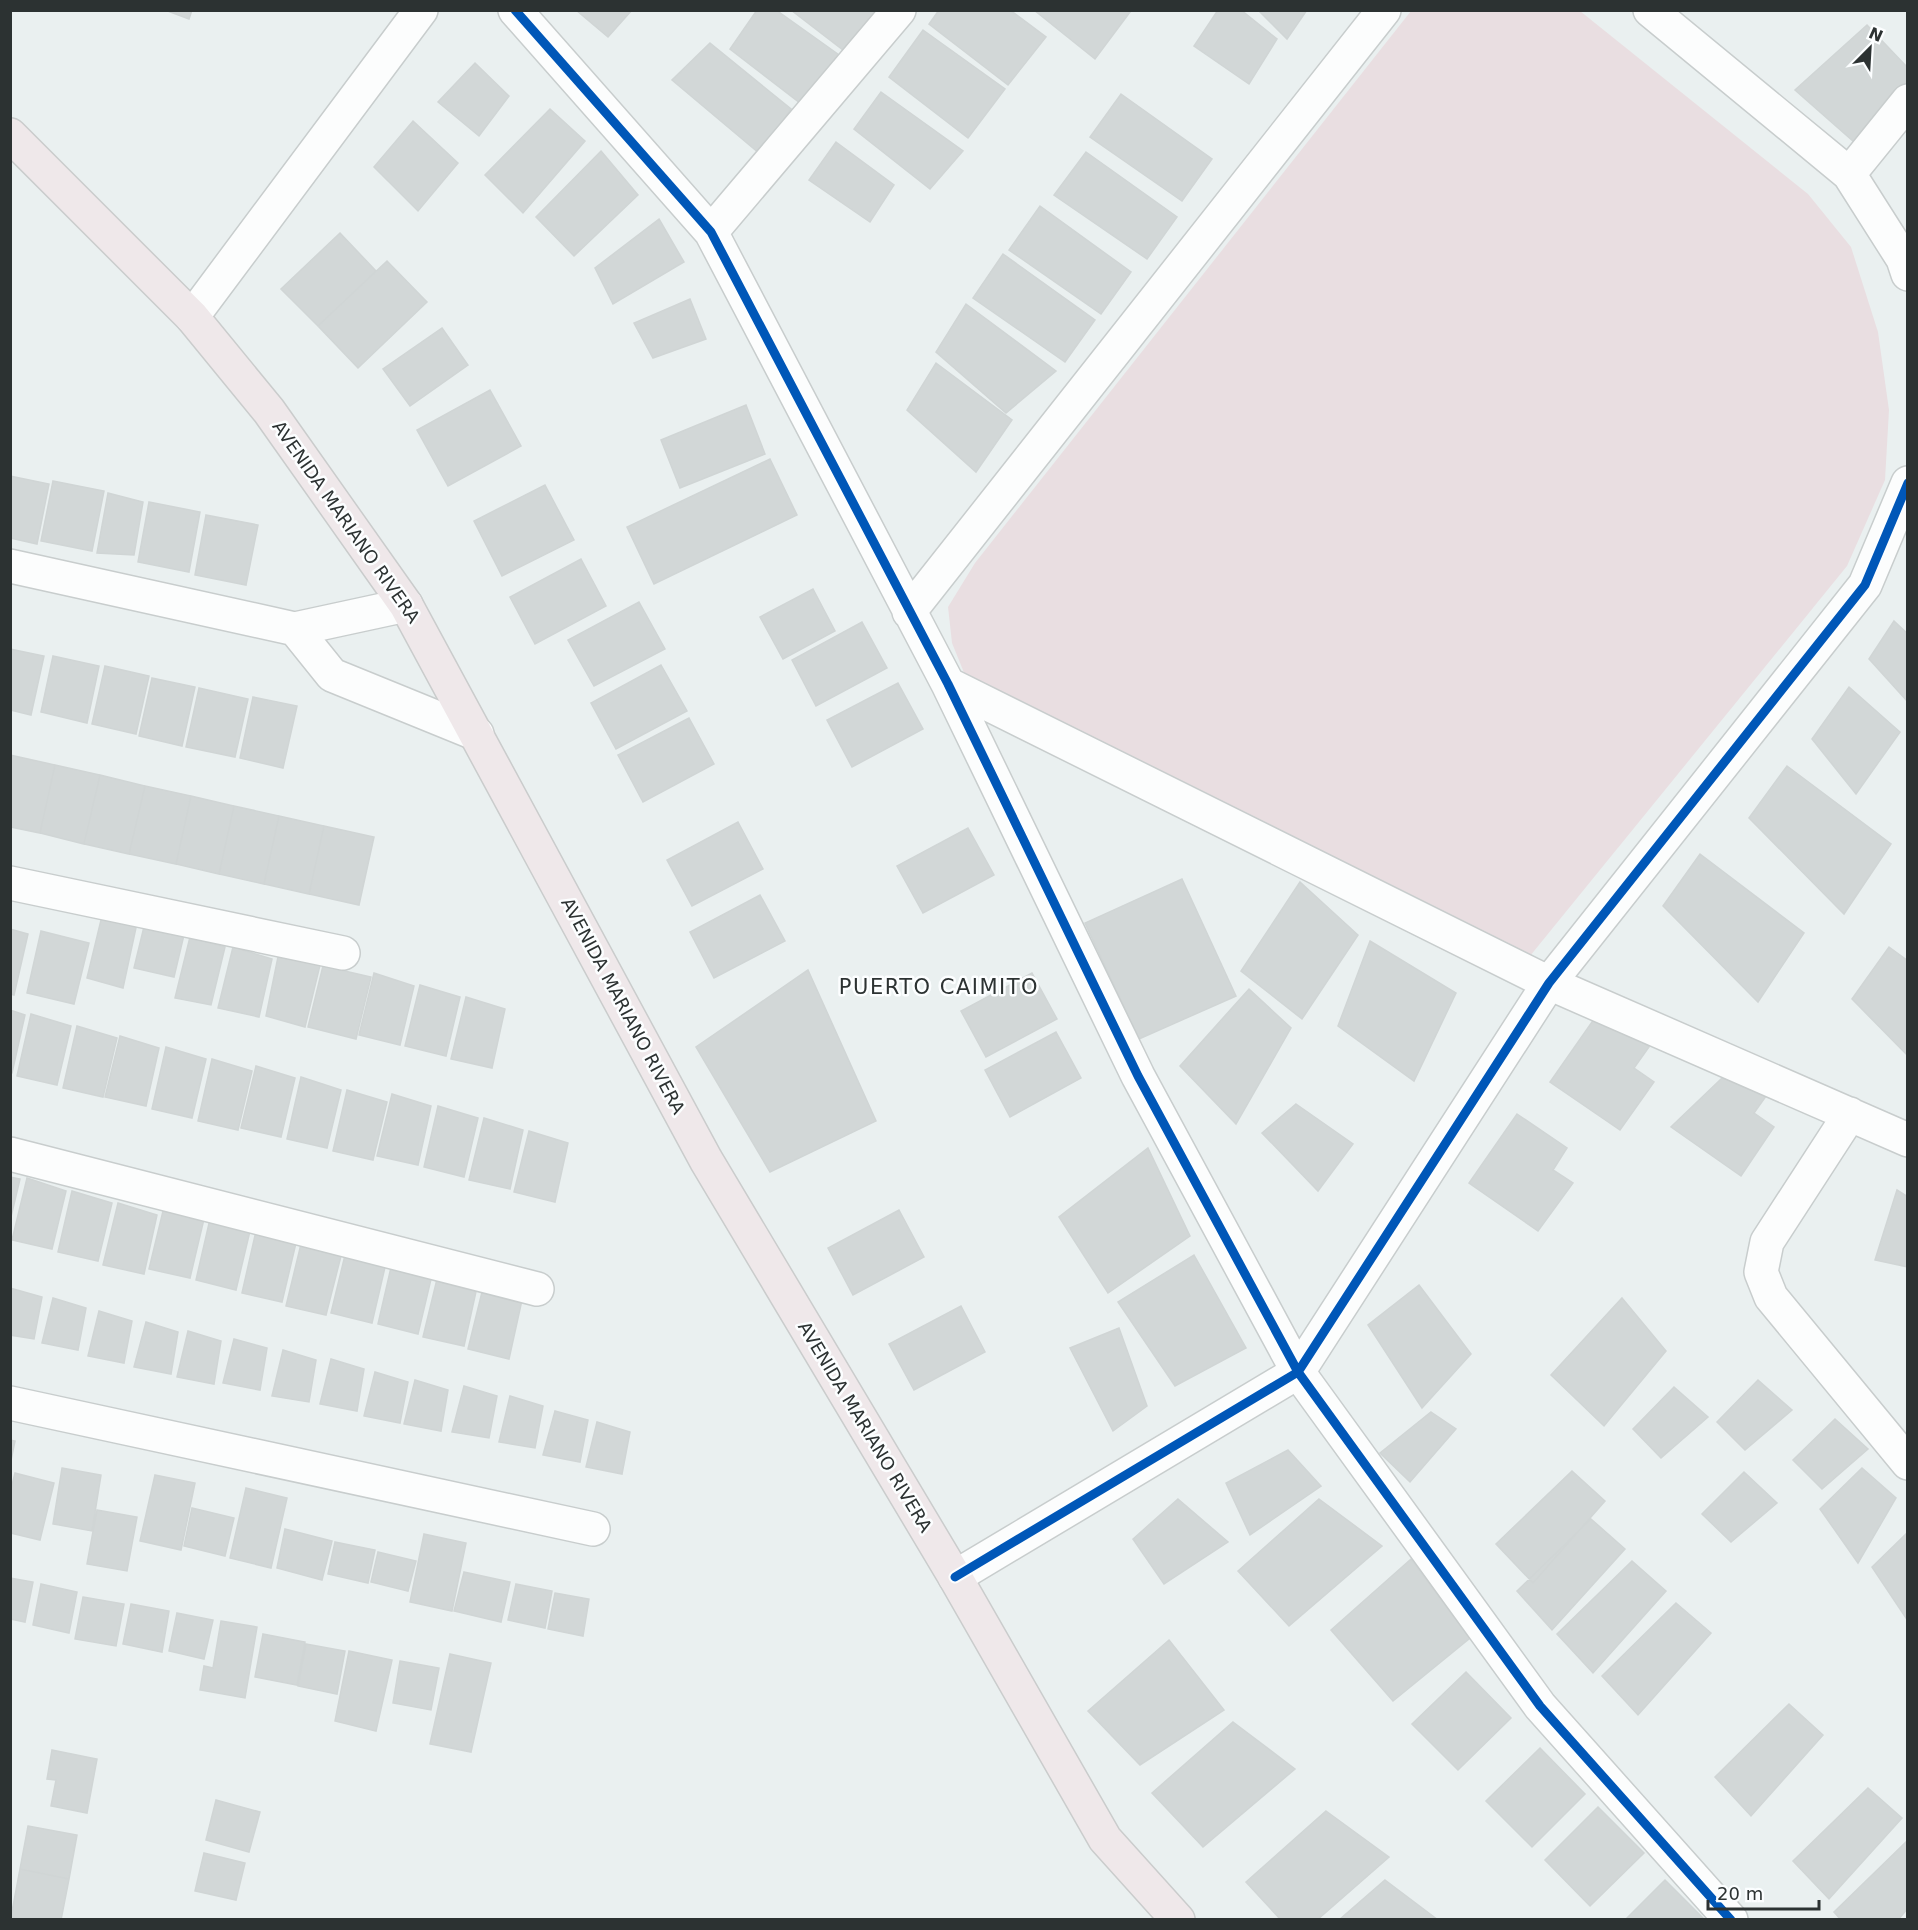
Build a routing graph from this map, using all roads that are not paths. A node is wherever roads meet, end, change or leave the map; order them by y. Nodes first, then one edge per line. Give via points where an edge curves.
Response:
1 (421, 10) edge
2 (515, 10) edge
3 (899, 10) edge
4 (1384, 10) edge
5 (1650, 10) edge
6 (1908, 101) edge
7 (10, 135) edge
8 (1849, 174) junction
9 (711, 232) junction
10 (1906, 265) edge
11 (192, 317) junction
12 (1908, 483) edge
13 (10, 566) edge
14 (406, 605) junction
15 (909, 612) junction
16 (295, 629) junction
17 (948, 684) junction
18 (477, 734) junction
19 (10, 883) edge
20 (343, 953) dead end
21 (1549, 983) junction
22 (1850, 1114) junction
23 (1908, 1140) edge
24 (10, 1154) edge
25 (537, 1289) dead end
26 (1298, 1372) junction
27 (10, 1403) edge
28 (1908, 1463) edge
29 (593, 1529) dead end
30 (955, 1577) junction
31 (1178, 1920) edge
32 (1731, 1920) edge

1 - 11 street
2 - 9 street
3 - 9 street
4 - 15 street
5 - 8 street
6 - 8 street
7 - 11 main road, AVENIDA MARIANO RIVERA
8 - 10 street
9 - 15 street
11 - 14 main road, AVENIDA MARIANO RIVERA via 268,411
12 - 21 street via 1864,585
13 - 16 street
14 - 16 street
14 - 18 main road, AVENIDA MARIANO RIVERA
15 - 17 street
16 - 18 street via 332,675
17 - 21 street
17 - 26 street via 1138,1076
18 - 30 main road, AVENIDA MARIANO RIVERA via 706,1160
19 - 20 street
21 - 22 street
21 - 26 street
22 - 23 street
22 - 28 street via 1767,1242 1761,1272 1771,1298
24 - 25 street
26 - 30 street
26 - 32 street via 1540,1706
27 - 29 street
30 - 31 main road, AVENIDA MARIANO RIVERA via 1105,1839

